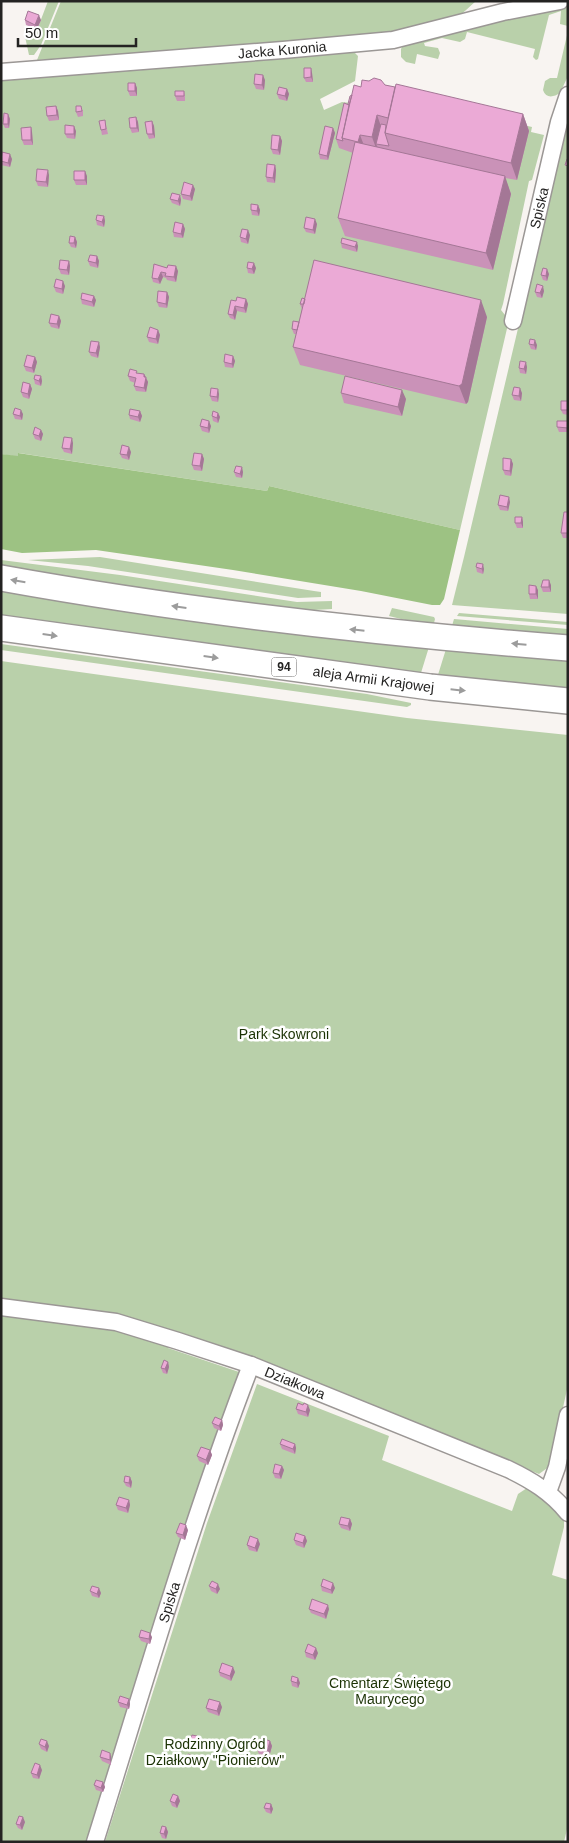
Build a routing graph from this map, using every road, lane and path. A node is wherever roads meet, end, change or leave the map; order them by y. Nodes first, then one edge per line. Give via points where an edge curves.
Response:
1 (560, 1) edge
2 (1, 72) edge
3 (568, 95) edge
4 (513, 321) dead end
5 (1, 578) edge
6 (1, 628) edge
7 (568, 648) edge
8 (568, 701) edge
9 (1, 1307) edge
10 (251, 1365) junction
11 (568, 1415) edge
12 (548, 1492) junction
13 (568, 1512) edge
14 (95, 1842) edge

1 - 2 street, Jacka Kuronia via 393,40
3 - 4 street, Spiska
7 -> 5 main road via 337,628
6 -> 8 main road, aleja Armii Krajowej / 94 via 430,687
9 - 10 street, Działkowa via 116,1322
10 - 12 street, Działkowa via 508,1469
10 - 14 street, Spiska via 170,1602
11 - 12 street
12 - 13 street, Działkowa

